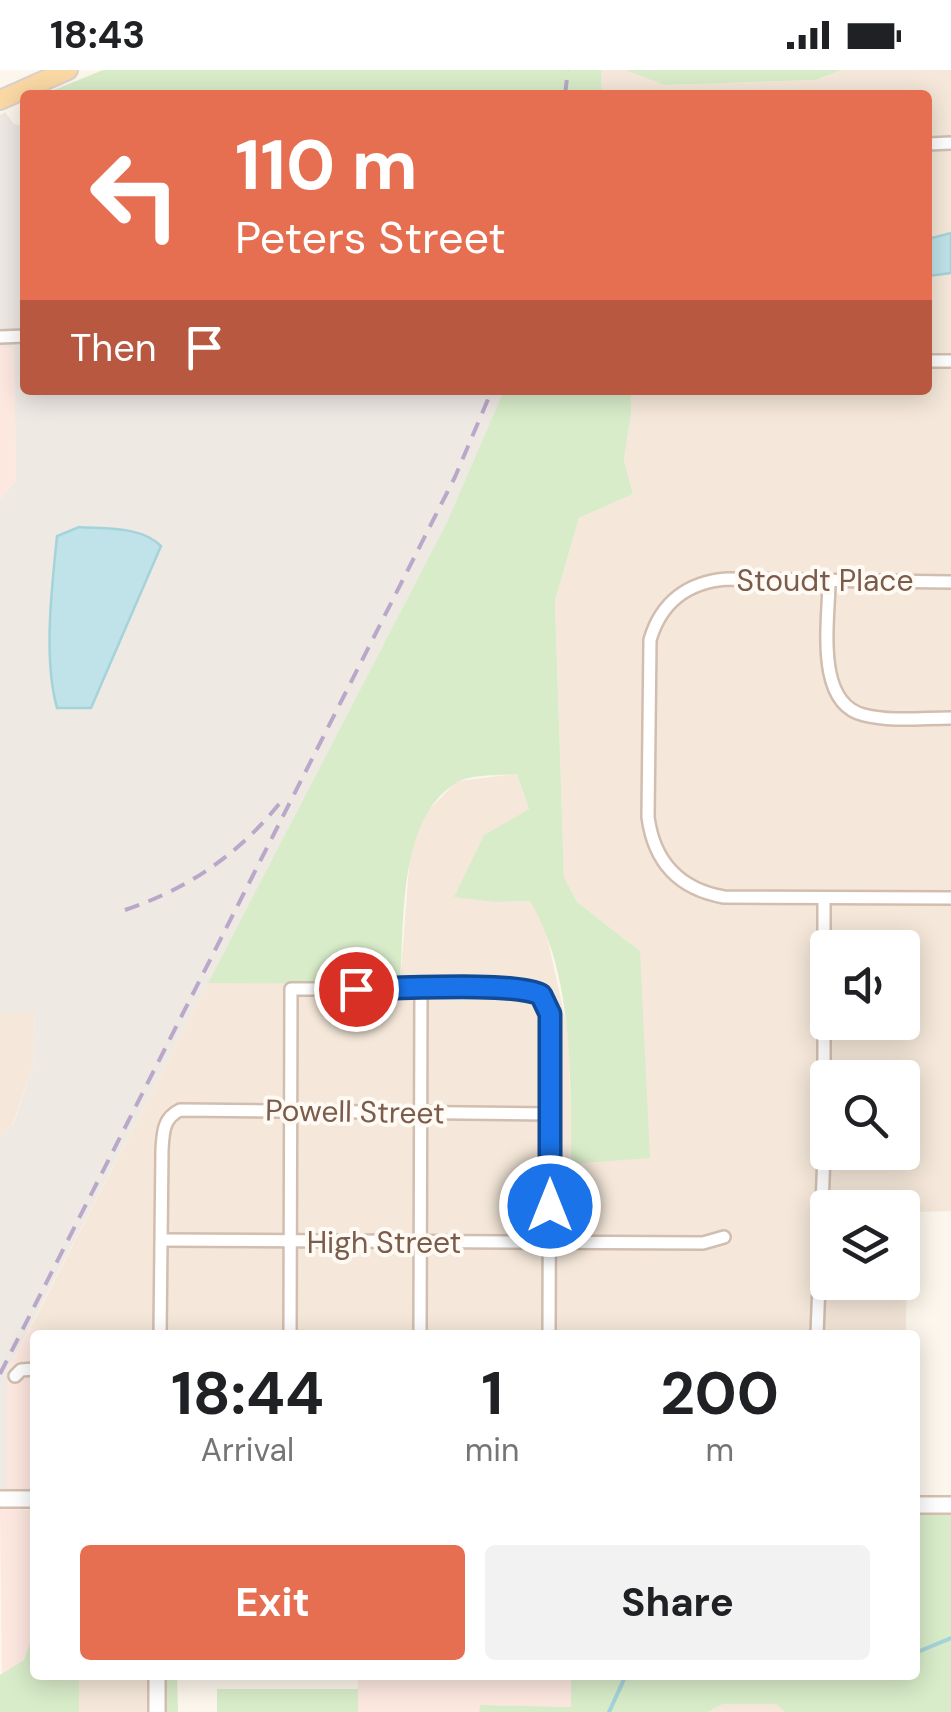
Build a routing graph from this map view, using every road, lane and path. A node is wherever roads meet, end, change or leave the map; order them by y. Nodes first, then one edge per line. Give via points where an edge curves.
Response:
1 (68, 70) edge
2 (23, 90) edge
3 (829, 580) junction
4 (951, 582) edge
5 (951, 718) edge
6 (824, 898) junction
7 (951, 898) edge
8 (421, 988) junction
9 (292, 1111) junction
10 (420, 1112) junction
11 (549, 1114) junction
12 (724, 1236) dead end
13 (162, 1240) junction
14 (291, 1242) junction
15 (419, 1243) junction
16 (550, 1243) junction
17 (160, 1330) edge
18 (290, 1330) edge
19 (420, 1330) edge
20 (548, 1330) edge
21 (817, 1330) edge
22 (30, 1369) edge
23 (15, 1376) dead end
24 (0, 1499) edge
25 (30, 1500) edge
26 (920, 1504) edge
27 (951, 1504) edge
28 (157, 1680) edge
29 (157, 1712) edge

1 - 2 main road
3 - 4 street, Stoudt Place
3 - 5 street via 830,679 842,702 875,717
3 - 6 street, Stoudt Place via 714,580 678,596 660,614 650,640 648,817 661,860 706,894
6 - 7 street
6 - 21 street
8 - 9 street via 290,989
8 - 10 street
8 - 11 street via 541,995 550,1014
9 - 10 street, Powell Street
9 - 13 street, Powell Street via 180,1110 166,1121
9 - 14 street
10 - 11 street, Powell Street
10 - 15 street
11 - 16 street
12 - 16 street, High Street via 703,1243
13 - 14 street, High Street
13 - 17 street
14 - 15 street, High Street
14 - 18 street
15 - 16 street, High Street
15 - 19 street
16 - 20 street
22 - 23 street
24 - 25 main road
26 - 27 main road
28 - 29 main road

